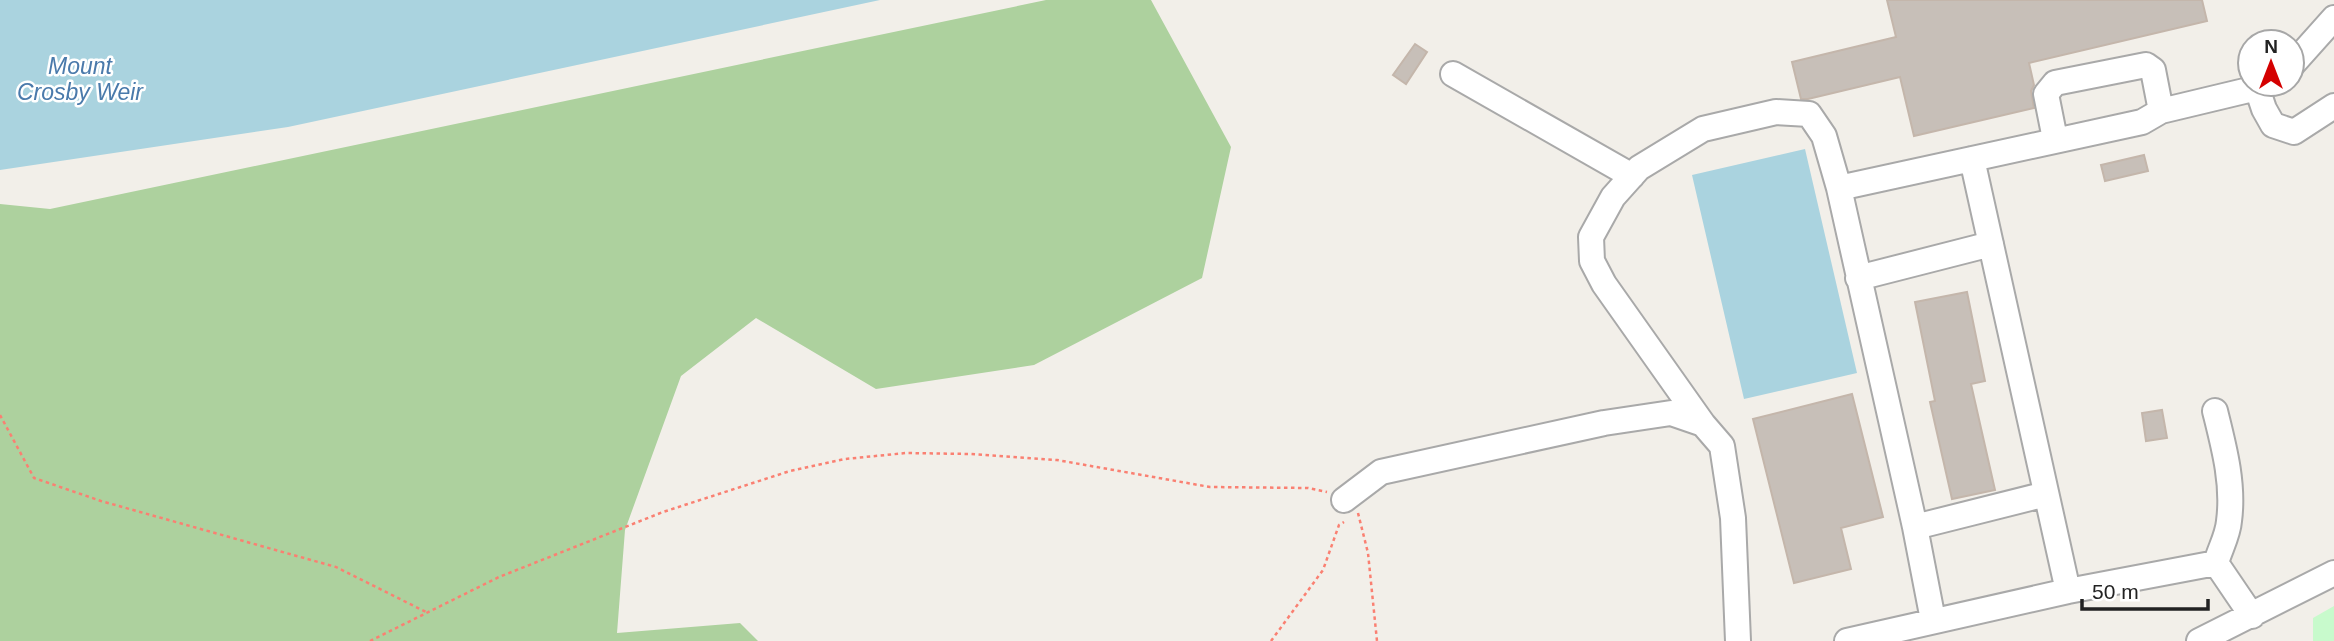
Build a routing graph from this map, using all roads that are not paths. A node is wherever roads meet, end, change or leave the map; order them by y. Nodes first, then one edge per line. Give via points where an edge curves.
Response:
1 (2334, 18) edge
2 (2306, 49) edge
3 (1453, 74) dead end
4 (2236, 92) edge
5 (2263, 98) edge
6 (2334, 106) edge
7 (2161, 111) junction
8 (2056, 139) junction
9 (1972, 159) junction
10 (1632, 176) junction
11 (1839, 188) junction
12 (1991, 244) junction
13 (1858, 278) junction
14 (2215, 411) dead end
15 (1703, 424) junction
16 (2046, 494) junction
17 (1351, 507) road end
18 (1915, 527) junction
19 (2216, 563) junction
20 (2334, 573) edge
21 (2068, 591) junction
22 (2252, 616) junction
23 (1933, 620) junction
24 (1738, 641) edge
25 (1847, 641) edge
26 (2199, 641) edge

1 - 2 street
3 - 10 street
4 - 7 street
5 - 6 street via 2273,125 2294,132
7 - 8 street via 2142,122
7 - 8 street via 2153,70 2146,65 2056,83 2046,94
8 - 9 street
9 - 11 street
9 - 12 street
10 - 11 street via 1703,129 1776,112 1809,114 1824,136
10 - 15 street via 1613,197 1591,237 1592,261
11 - 13 street
12 - 13 street
12 - 16 street
13 - 18 street
14 - 19 street via 2231,498 2229,523
15 - 17 street via 1671,413 1604,423 1381,472
15 - 24 street via 1722,446 1733,518
16 - 18 street
16 - 21 street
18 - 23 street
19 - 21 street
19 - 22 street
20 - 22 street
21 - 23 street
22 - 26 street
23 - 25 street

